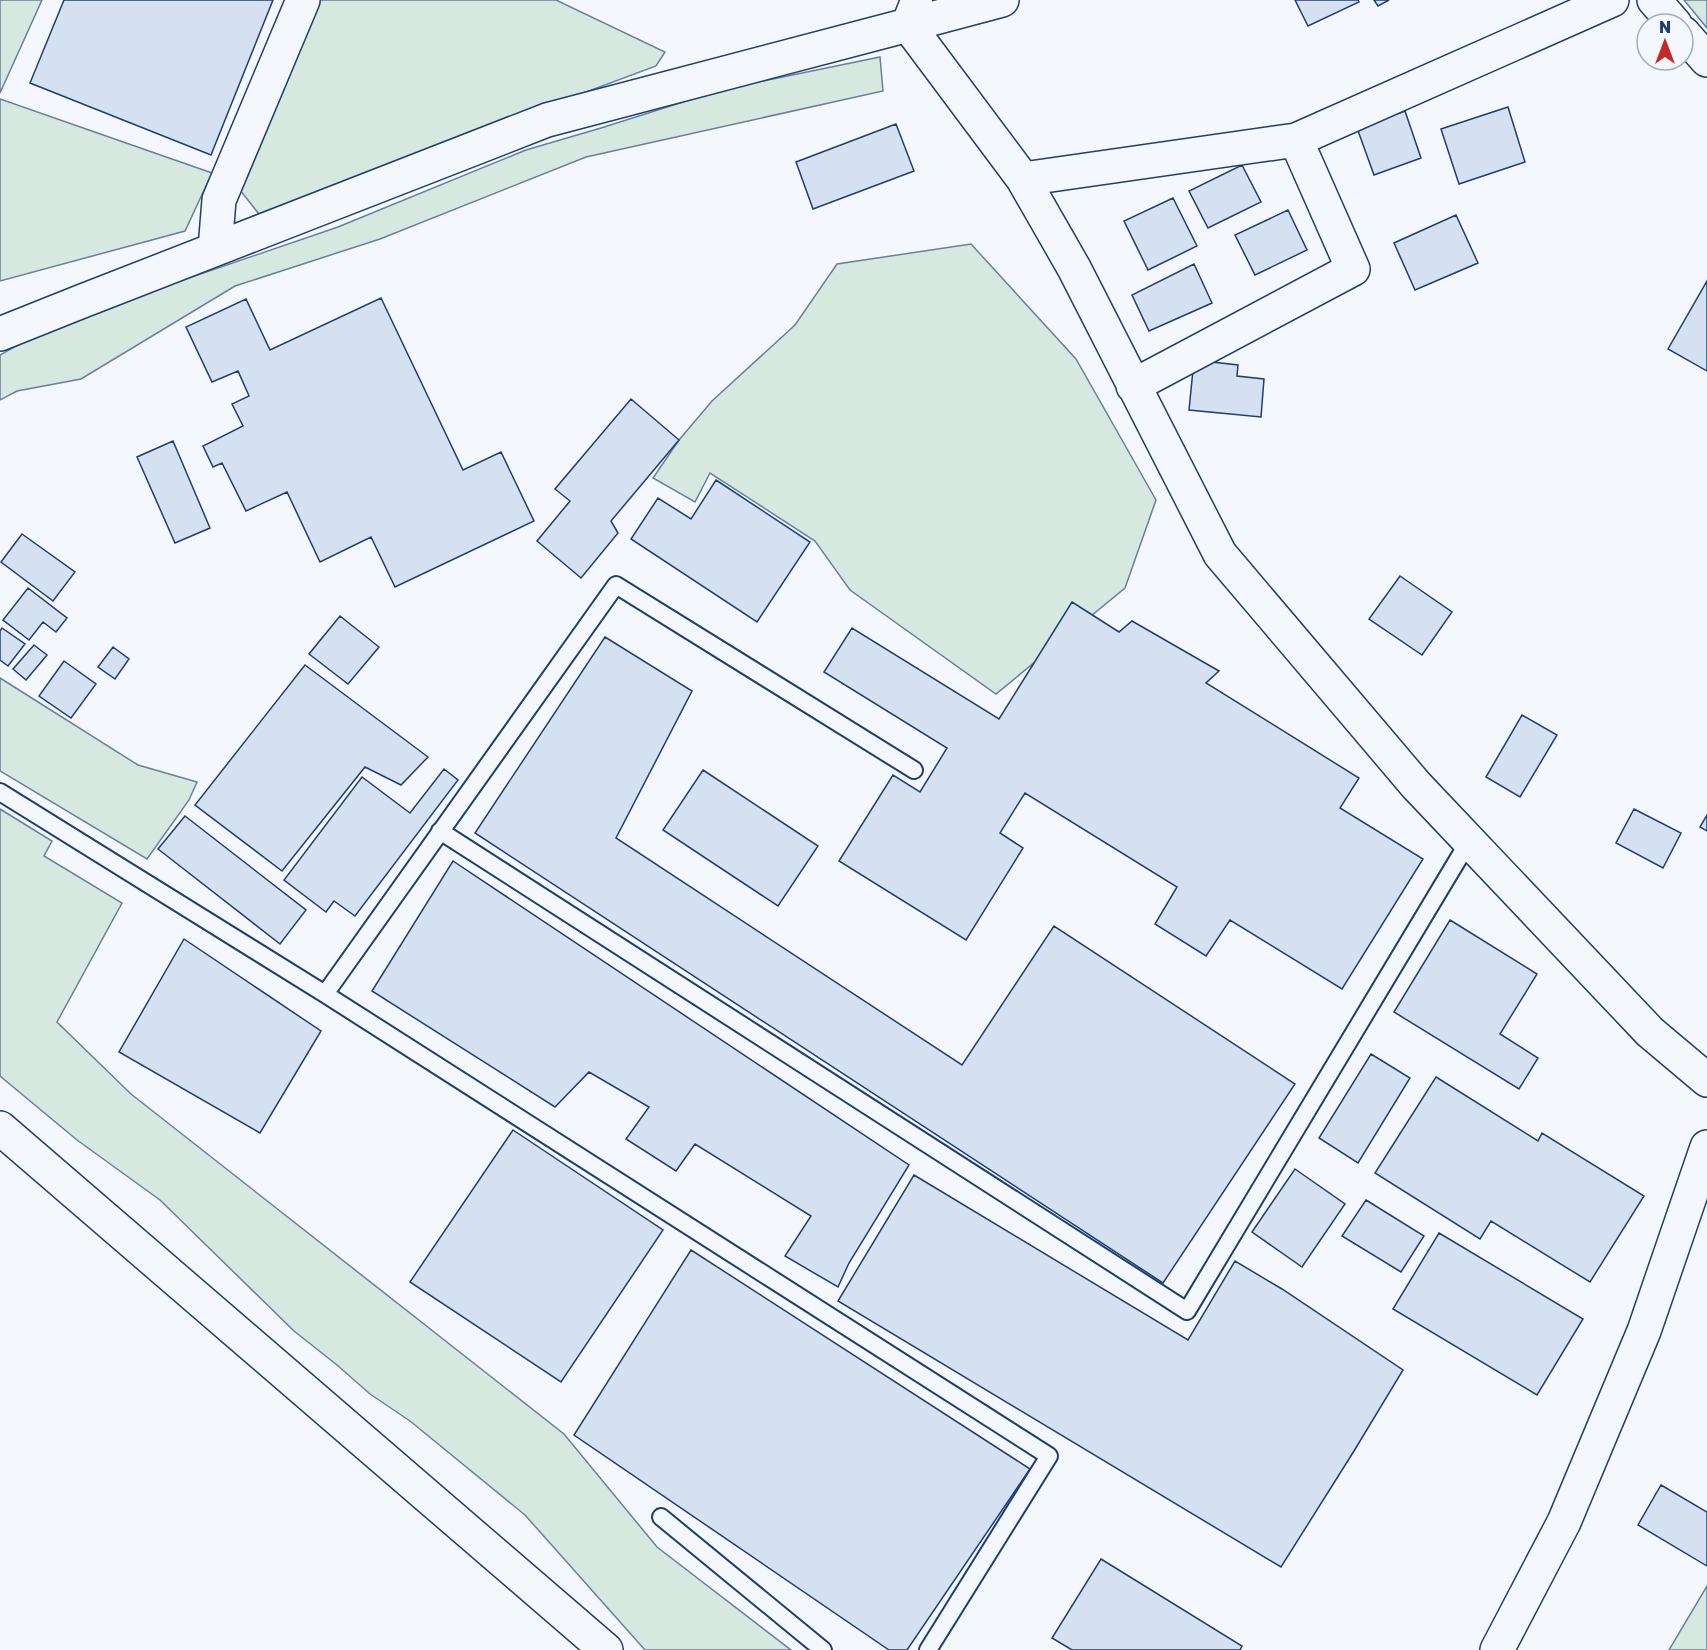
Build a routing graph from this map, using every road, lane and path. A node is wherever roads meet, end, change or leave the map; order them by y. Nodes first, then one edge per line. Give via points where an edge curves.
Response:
1 (303, 0) edge
2 (1002, 0) edge
3 (1612, 0) edge
4 (1654, 0) edge
5 (1664, 12) edge
6 (913, 13) edge
7 (1695, 46) edge
8 (1707, 60) edge
9 (1296, 140) junction
10 (1023, 179) junction
11 (215, 249) junction
12 (0, 334) edge
13 (1133, 386) junction
14 (914, 770) dead end
15 (0, 792) edge
16 (440, 831) junction
17 (1469, 841) junction
18 (325, 994) junction
19 (1707, 1080) edge
20 (0, 1128) edge
21 (1707, 1147) edge
22 (661, 1517) dead end
23 (606, 1650) edge
24 (823, 1650) edge
25 (928, 1650) edge
26 (1497, 1650) edge

1 - 11 street via 219,200
2 - 6 street
3 - 9 street
4 - 5 street
6 - 10 street
6 - 11 street via 547,120
7 - 8 street
9 - 10 street
9 - 13 street via 1353,269
10 - 13 street via 1074,268
11 - 12 street
13 - 17 street via 1220,554 1416,785
14 - 16 lane via 616,585
15 - 18 lane
16 - 17 lane via 1187,1311
16 - 18 lane
17 - 19 street via 1650,1032
18 - 25 lane via 1049,1456
20 - 23 street
21 - 26 street via 1644,1331 1564,1522
22 - 24 lane

